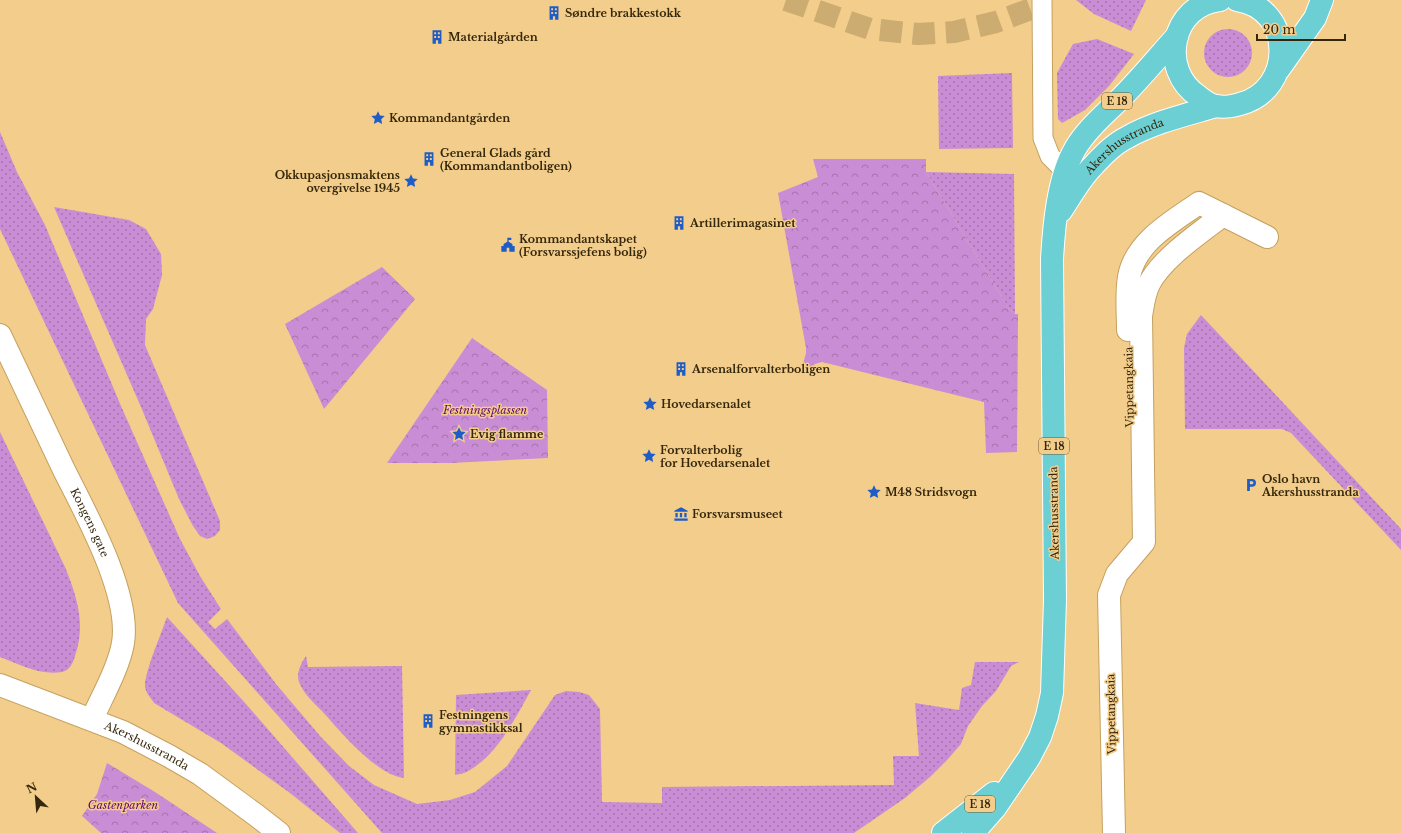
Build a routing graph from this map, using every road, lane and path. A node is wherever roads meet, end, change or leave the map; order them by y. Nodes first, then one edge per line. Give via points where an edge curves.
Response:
1 (1042, 0) edge
2 (1220, 0) edge
3 (1322, 0) edge
4 (1249, 1) edge
5 (1177, 36) junction
6 (1279, 69) junction
7 (1216, 106) junction
8 (1065, 171) junction
9 (1223, 215) junction
10 (1056, 219) junction
11 (1267, 237) dead end
12 (0, 335) edge
13 (1138, 550) junction
14 (0, 685) edge
15 (92, 719) junction
16 (1017, 775) junction
17 (279, 833) edge
18 (943, 833) edge
19 (972, 833) edge
20 (1114, 833) edge

1 - 8 street via 1043,138 1050,156
2 - 5 highway, E 18 via 1203,5 1192,13 1182,23
3 - 6 highway, E 18 via 1315,18
4 - 6 highway, E 18 via 1274,25 1280,39 1282,54
5 - 7 highway, E 18 via 1174,51 1176,66 1182,80 1191,92
5 - 8 highway, Akershusstranda / E 18 via 1084,136 1074,150
6 - 7 highway, E 18 via 1272,83 1262,94 1234,106
7 - 10 highway, Akershusstranda / E 18 via 1174,118 1125,138 1092,166
8 - 10 highway, Akershusstranda / E 18
9 - 11 street
9 - 13 street, Vippetangkaia via 1160,267 1149,283 1143,301
9 - 13 street, Vippetangkaia via 1199,203 1162,229 1142,248 1133,262 1129,277
10 - 16 highway, Akershusstranda / E 18 via 1052,258 1055,592 1052,693 1040,737
12 - 15 street, Kongens gate via 91,525 120,598 124,616 123,643
13 - 20 street, Vippetangkaia via 1117,574 1109,595
14 - 15 street, Akershusstranda
15 - 17 street, Akershusstranda via 124,732 200,774
16 - 18 highway, Akershusstranda / E 18
16 - 19 highway, Akershusstranda / E 18 via 995,808

